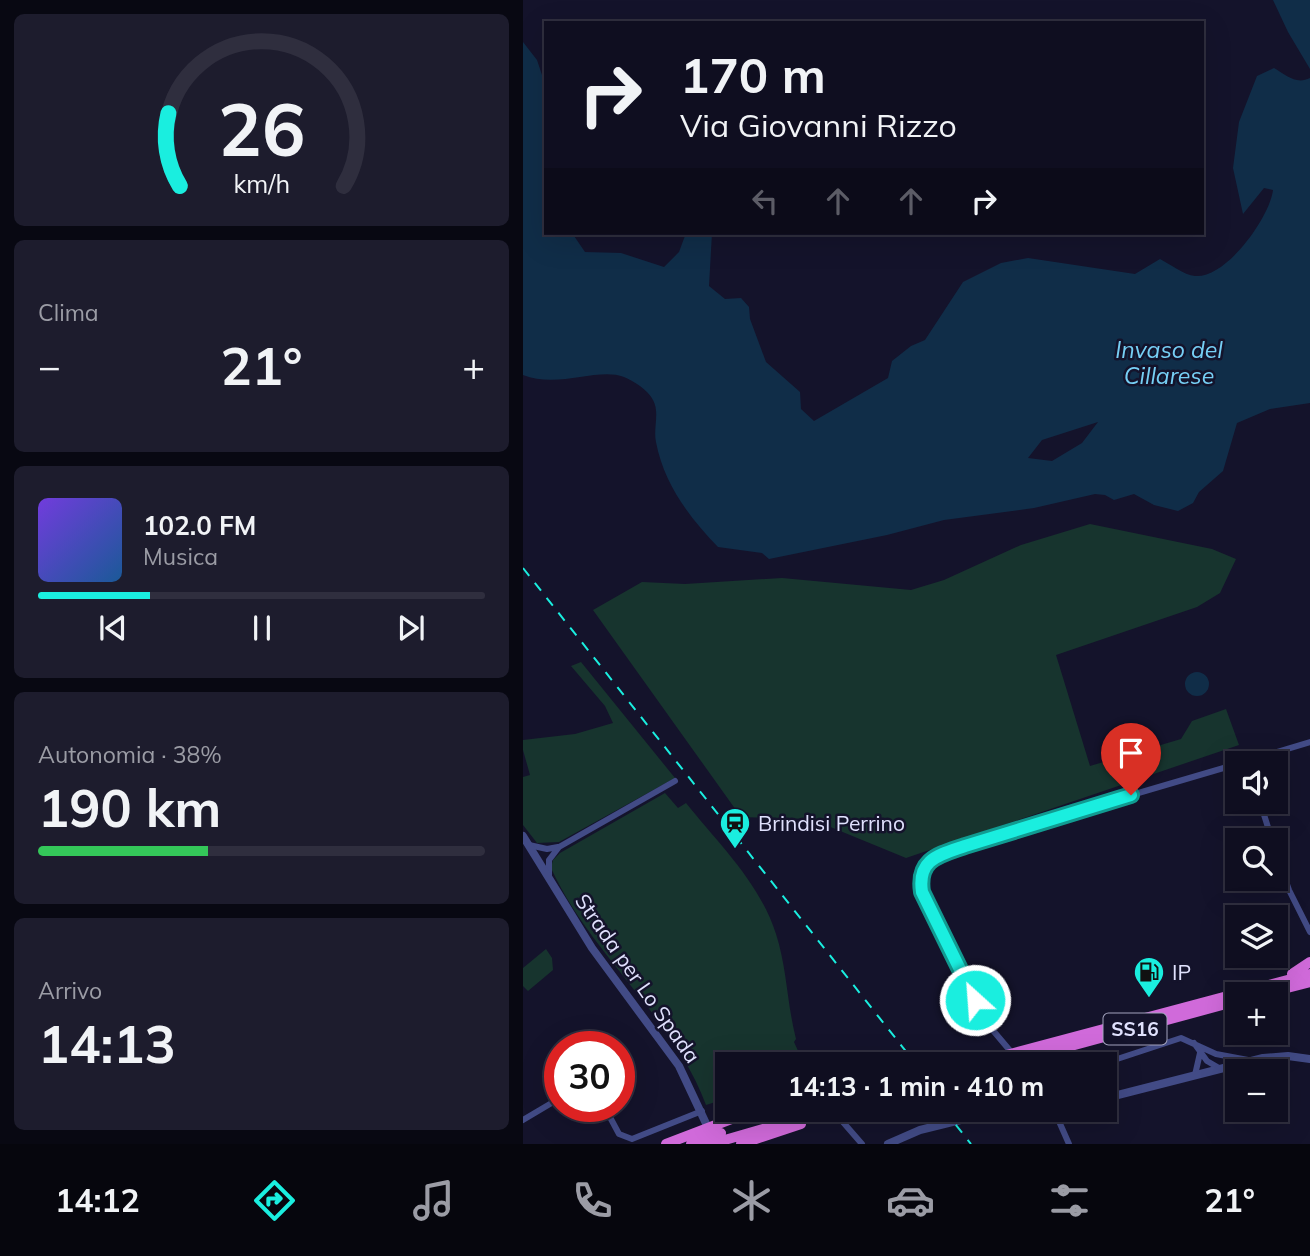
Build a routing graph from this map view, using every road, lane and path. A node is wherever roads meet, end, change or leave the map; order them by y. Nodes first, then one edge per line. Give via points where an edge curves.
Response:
1 (1310, 742) edge
2 (1281, 751) edge
3 (1225, 768) edge
4 (675, 781) dead end
5 (523, 836) edge
6 (529, 845) junction
7 (549, 852) junction
8 (537, 859) junction
9 (549, 878) junction
10 (1288, 887) edge
11 (1310, 932) edge
12 (1310, 962) edge
13 (1310, 974) edge
14 (1282, 982) edge
15 (1288, 982) edge
16 (1310, 982) edge
17 (1288, 985) edge
18 (1288, 988) edge
19 (1310, 989) edge
20 (1225, 1001) edge
21 (1225, 1004) edge
22 (1193, 1041) junction
23 (1200, 1051) junction
24 (1022, 1052) edge
25 (1046, 1052) edge
26 (1047, 1052) edge
27 (1210, 1052) junction
28 (1117, 1059) edge
29 (1241, 1059) edge
30 (1259, 1059) edge
31 (1310, 1059) edge
32 (1225, 1067) edge
33 (1219, 1068) junction
34 (1195, 1074) junction
35 (1117, 1095) edge
36 (544, 1107) edge
37 (702, 1111) junction
38 (523, 1120) edge
39 (613, 1122) edge
40 (746, 1122) edge
41 (762, 1122) edge
42 (775, 1122) edge
43 (817, 1122) edge
44 (846, 1122) edge
45 (948, 1122) edge
46 (1059, 1122) edge
47 (714, 1136) edge
48 (666, 1144) edge
49 (691, 1144) edge
50 (741, 1144) edge
51 (862, 1144) edge
52 (888, 1144) edge
53 (1069, 1144) edge

1 - 2 street
3 - 24 street via 1003,834 926,864 920,878 922,892 985,1021
4 - 7 street
5 - 6 street, Strada per Lo Spada
6 - 7 street
6 - 8 street, Strada per Lo Spada
7 - 8 street
7 - 9 street
8 - 9 street, Strada per Lo Spada
9 - 37 street, Strada per Lo Spada via 592,947 664,1043
10 - 11 street
12 - 14 highway
13 - 15 highway, SS16
16 - 17 highway, SS16
18 - 19 highway
20 - 25 highway, SS16
21 - 26 highway, SS16
22 - 23 street
22 - 27 street
22 - 28 street via 1169,1040
23 - 33 street
23 - 34 street
27 - 29 street
27 - 33 street
30 - 31 street via 1277,1055
32 - 33 street
33 - 34 street
34 - 35 street
36 - 38 street
37 - 39 street via 632,1139 619,1134
37 - 47 street, Strada per Lo Spada
40 - 47 highway
41 - 47 highway
42 - 47 highway
43 - 50 highway
44 - 51 street
45 - 52 street
46 - 53 street
47 - 48 highway
47 - 49 highway

